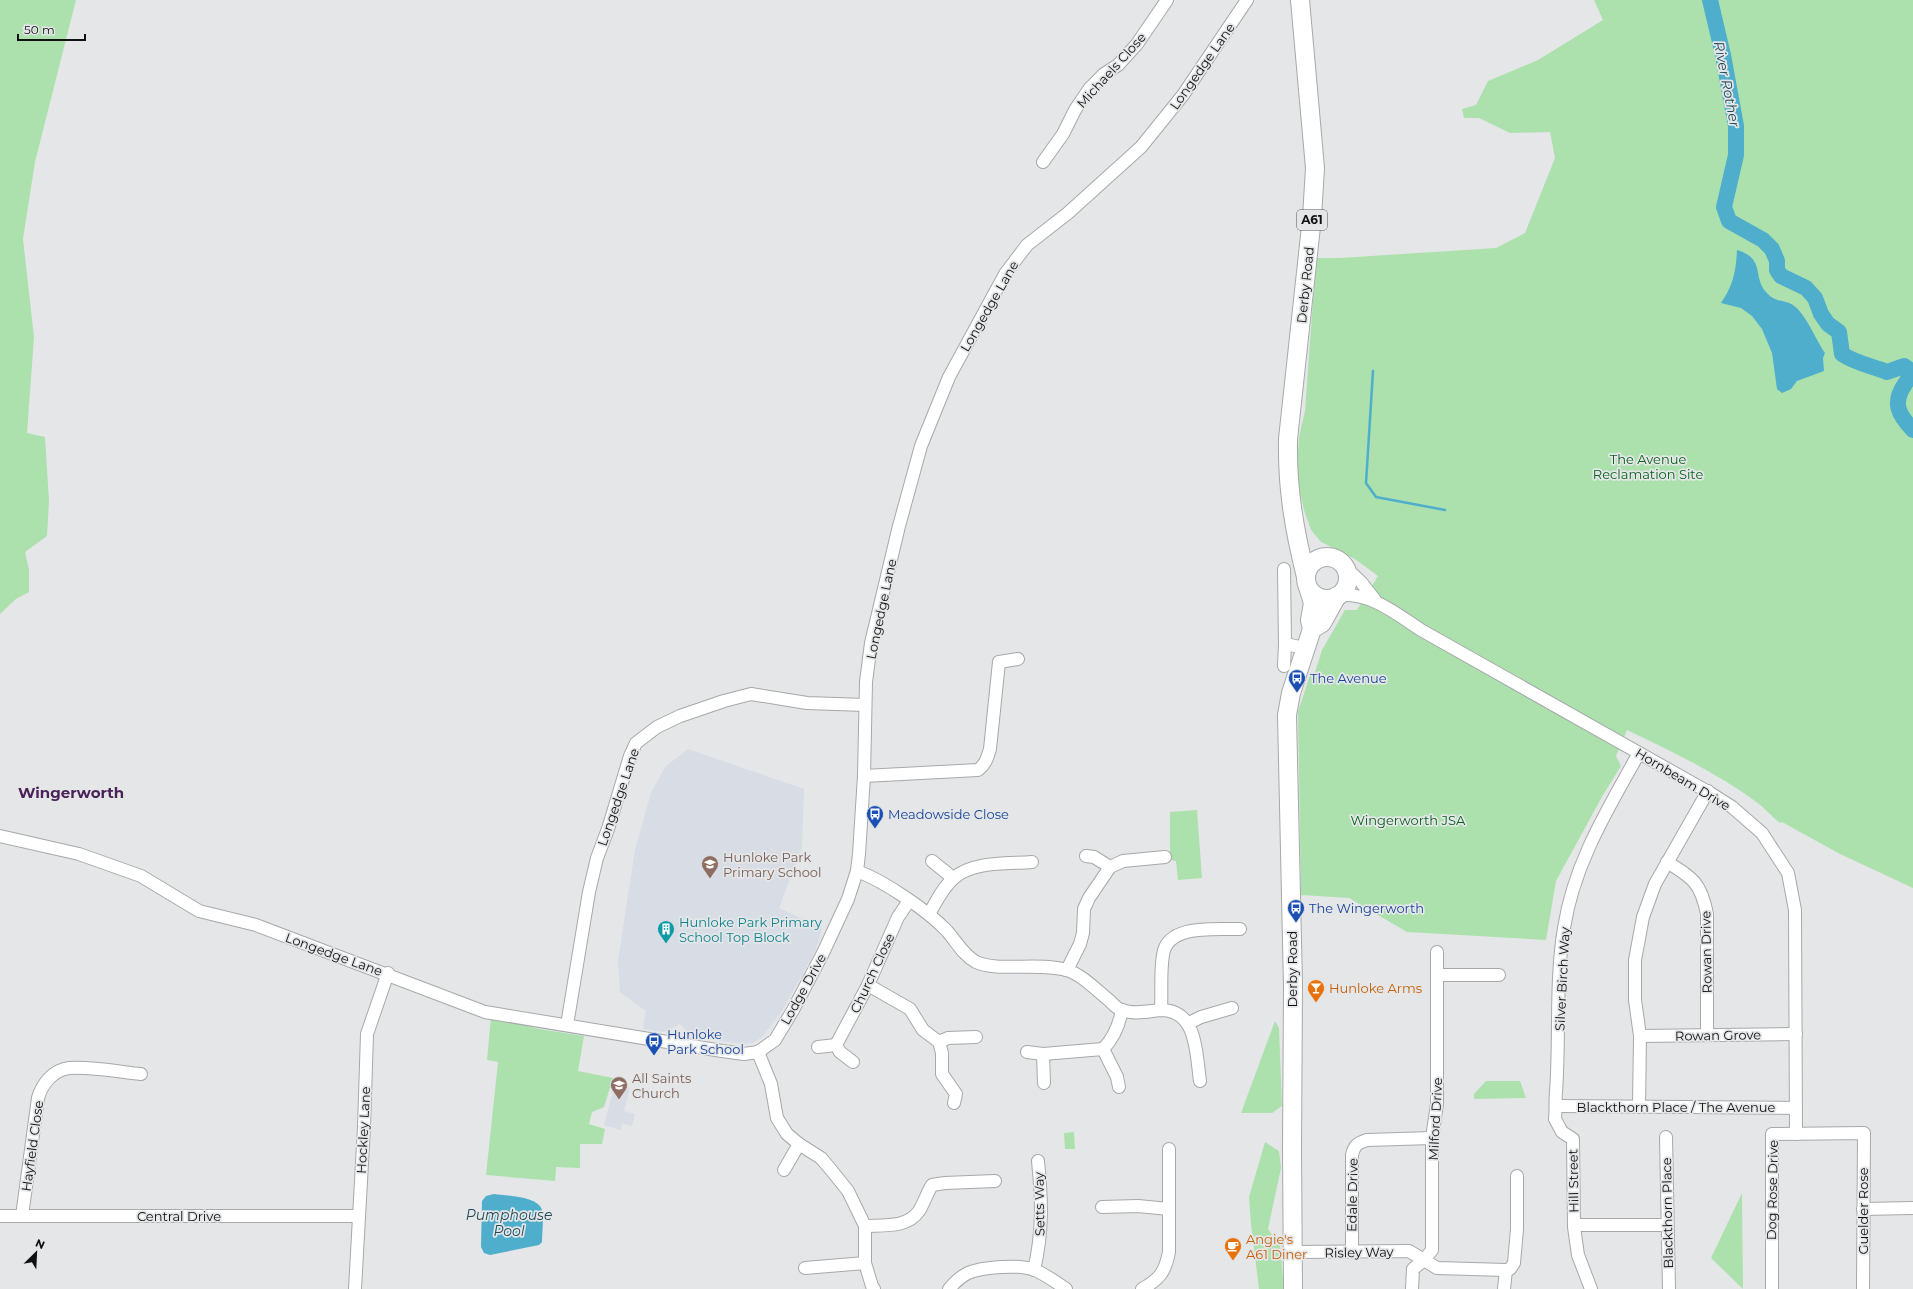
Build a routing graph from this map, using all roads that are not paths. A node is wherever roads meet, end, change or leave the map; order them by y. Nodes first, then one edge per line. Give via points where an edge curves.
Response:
1 (1167, 0) edge
2 (1247, 0) edge
3 (1300, 0) edge
4 (1043, 162) dead end
5 (1293, 521) junction
6 (1337, 562) junction
7 (1284, 569) dead end
8 (1307, 583) junction
9 (1338, 595) junction
10 (1375, 600) junction
11 (1312, 629) junction
12 (1285, 644) junction
13 (1305, 648) junction
14 (1018, 658) dead end
15 (1284, 666) dead end
16 (866, 705) junction
17 (1639, 753) junction
18 (864, 776) junction
19 (1708, 791) junction
20 (0, 836) edge
21 (1086, 856) dead end
22 (1166, 857) dead end
23 (932, 861) dead end
24 (1032, 862) dead end
25 (1667, 862) junction
26 (1110, 868) junction
27 (857, 871) junction
28 (953, 878) junction
29 (909, 901) junction
30 (929, 914) junction
31 (1240, 929) dead end
32 (1437, 952) dead end
33 (1067, 970) junction
34 (388, 974) junction
35 (1437, 975) junction
36 (1499, 976) dead end
37 (868, 985) junction
38 (1232, 1008) dead end
39 (1122, 1010) junction
40 (1162, 1010) junction
41 (1189, 1023) junction
42 (567, 1025) junction
43 (1707, 1034) junction
44 (1796, 1034) junction
45 (1640, 1036) junction
46 (976, 1037) dead end
47 (940, 1042) junction
48 (836, 1045) junction
49 (818, 1047) dead end
50 (1103, 1049) junction
51 (758, 1052) junction
52 (1027, 1052) dead end
53 (1043, 1054) junction
54 (853, 1062) dead end
55 (141, 1074) dead end
56 (1558, 1077) joint
57 (1200, 1081) dead end
58 (1044, 1083) dead end
59 (1119, 1087) dead end
60 (954, 1103) dead end
61 (1557, 1106) junction
62 (1639, 1107) junction
63 (1796, 1108) junction
64 (1864, 1133) joint
65 (1796, 1134) junction
66 (1666, 1137) dead end
67 (1432, 1138) junction
68 (798, 1144) junction
69 (1169, 1149) dead end
70 (1038, 1161) dead end
71 (784, 1170) dead end
72 (1517, 1176) dead end
73 (995, 1181) dead end
74 (1102, 1207) dead end
75 (1913, 1208) edge
76 (1169, 1209) junction
77 (1863, 1209) junction
78 (0, 1216) edge
79 (22, 1216) junction
80 (359, 1216) junction
81 (1668, 1225) junction
82 (865, 1226) junction
83 (1574, 1226) junction
84 (1292, 1252) junction
85 (1352, 1252) junction
86 (1424, 1260) junction
87 (865, 1263) junction
88 (805, 1268) dead end
89 (1034, 1270) junction
90 (1506, 1270) junction
91 (355, 1289) edge
92 (874, 1289) edge
93 (949, 1289) edge
94 (1066, 1289) edge
95 (1143, 1289) edge
96 (1294, 1289) edge
97 (1412, 1289) edge
98 (1504, 1289) edge
99 (1591, 1289) edge
100 (1669, 1289) edge
101 (1772, 1289) edge
102 (1863, 1289) edge

1 - 4 street, Michaels Close via 1137,44 1118,65 1090,88
2 - 16 street, Longedge Lane via 1183,95 1141,147 1068,213 1027,245 1005,274 987,306 949,377 922,446 899,526 871,644
3 - 5 highway, Derby Road / A61 via 1315,168 1288,439 1287,474
5 - 6 highway, Derby Road / A61 via 1310,545
5 - 8 highway, Derby Road / A61
6 - 8 highway via 1319,558 1312,562 1307,570
6 - 9 highway via 1348,580 1346,587
6 - 10 street, Hornbeam Drive via 1361,582
7 - 12 street
8 - 9 highway via 1319,598 1326,599
8 - 11 highway, Derby Road / A61 via 1313,603 1310,620
9 - 10 street, Hornbeam Drive via 1352,594
9 - 11 highway, Derby Road / A61 via 1322,623
10 - 17 street, Hornbeam Drive via 1421,630
11 - 13 highway, Derby Road / A61
12 - 13 street
12 - 15 street
13 - 84 highway, Derby Road / A61 via 1287,715 1293,986
14 - 18 street via 999,662 990,749 986,762 978,770
16 - 18 street, Lodge Drive
16 - 42 street, Longedge Lane via 807,703 751,694 724,700 680,716 657,727 636,743 597,858
17 - 19 street, Hornbeam Drive
17 - 56 street, Silver Birch Way via 1593,835 1574,886 1564,927 1561,960
18 - 27 street, Lodge Drive
19 - 25 street
19 - 44 street, Hornbeam Drive via 1732,807 1762,833 1788,873 1795,910
20 - 34 street, Longedge Lane via 97,860 141,876 199,911 256,925
21 - 26 street via 1094,857
22 - 26 street via 1123,861
23 - 28 street
24 - 28 street via 978,866 964,870
25 - 43 street, Rowan Drive via 1696,883 1703,896 1707,914
25 - 45 street via 1655,884 1643,917 1635,960 1635,1000
26 - 33 street via 1088,898 1084,909 1080,944
27 - 29 street via 870,876
27 - 51 street, Lodge Drive via 848,899 793,1010 775,1040
28 - 30 street
29 - 30 street
29 - 37 street, Church Close via 898,917
30 - 33 street via 975,961 986,965 1041,965
31 - 40 street via 1193,930 1180,933 1168,942 1163,954
32 - 35 street, Milford Drive
33 - 39 street via 1079,976
34 - 42 street, Longedge Lane via 485,1012
34 - 80 street, Hockley Lane via 367,1034
35 - 36 street
35 - 67 street, Milford Drive via 1437,1104
37 - 47 street via 910,1009 923,1030
37 - 48 street, Church Close
38 - 41 street
39 - 40 street
39 - 50 street via 1112,1040
40 - 41 street via 1173,1012
41 - 57 street
42 - 51 street via 722,1051 744,1054
43 - 44 street, Rowan Grove
43 - 45 street, Rowan Grove
44 - 63 street, Hornbeam Drive
45 - 62 street
46 - 47 street via 948,1038
47 - 60 street via 942,1074 956,1094
48 - 49 street
48 - 54 street via 840,1052
50 - 53 street
50 - 59 street via 1117,1077
51 - 68 street via 771,1084 777,1118 787,1134
52 - 53 street
53 - 58 street
55 - 79 street, Hayfield Close via 68,1068 48,1080 40,1089
56 - 61 street, Hill Street
61 - 62 street, Blackthorn Place / The Avenue
61 - 83 street, Hill Street via 1555,1119 1562,1132 1573,1139
62 - 63 street, Blackthorn Place / The Avenue
63 - 65 street, Hornbeam Drive
64 - 65 street, Dog Rose Drive
64 - 77 street, Guelder Rose
65 - 101 street, Dog Rose Drive via 1772,1134
66 - 81 street, Blackthorn Place
67 - 85 street, Edale Drive via 1367,1140 1359,1142 1354,1147
67 - 86 street, Milford Drive via 1432,1250
68 - 71 street
68 - 82 street via 821,1158 832,1171 848,1191
69 - 76 street
70 - 89 street, Setts Way via 1042,1226
72 - 90 street via 1514,1263
73 - 82 street via 932,1186 920,1210 911,1220 902,1224
74 - 76 street via 1138,1206
75 - 77 street
76 - 95 street via 1169,1252 1166,1269
77 - 102 street, Guelder Rose
78 - 79 street, Central Drive
79 - 80 street, Central Drive
80 - 91 street, Hockley Lane
81 - 83 street
81 - 100 street, Blackthorn Place
82 - 87 street
83 - 99 street, Hill Street via 1578,1254
84 - 85 street, Risley Way
84 - 96 highway, Derby Road / A61
85 - 86 street, Risley Way via 1408,1251
86 - 90 street, Risley Way via 1437,1268
86 - 97 street, Milford Drive via 1412,1269
87 - 88 street
87 - 92 street
89 - 93 street via 982,1269 967,1273
89 - 94 street
90 - 98 street

